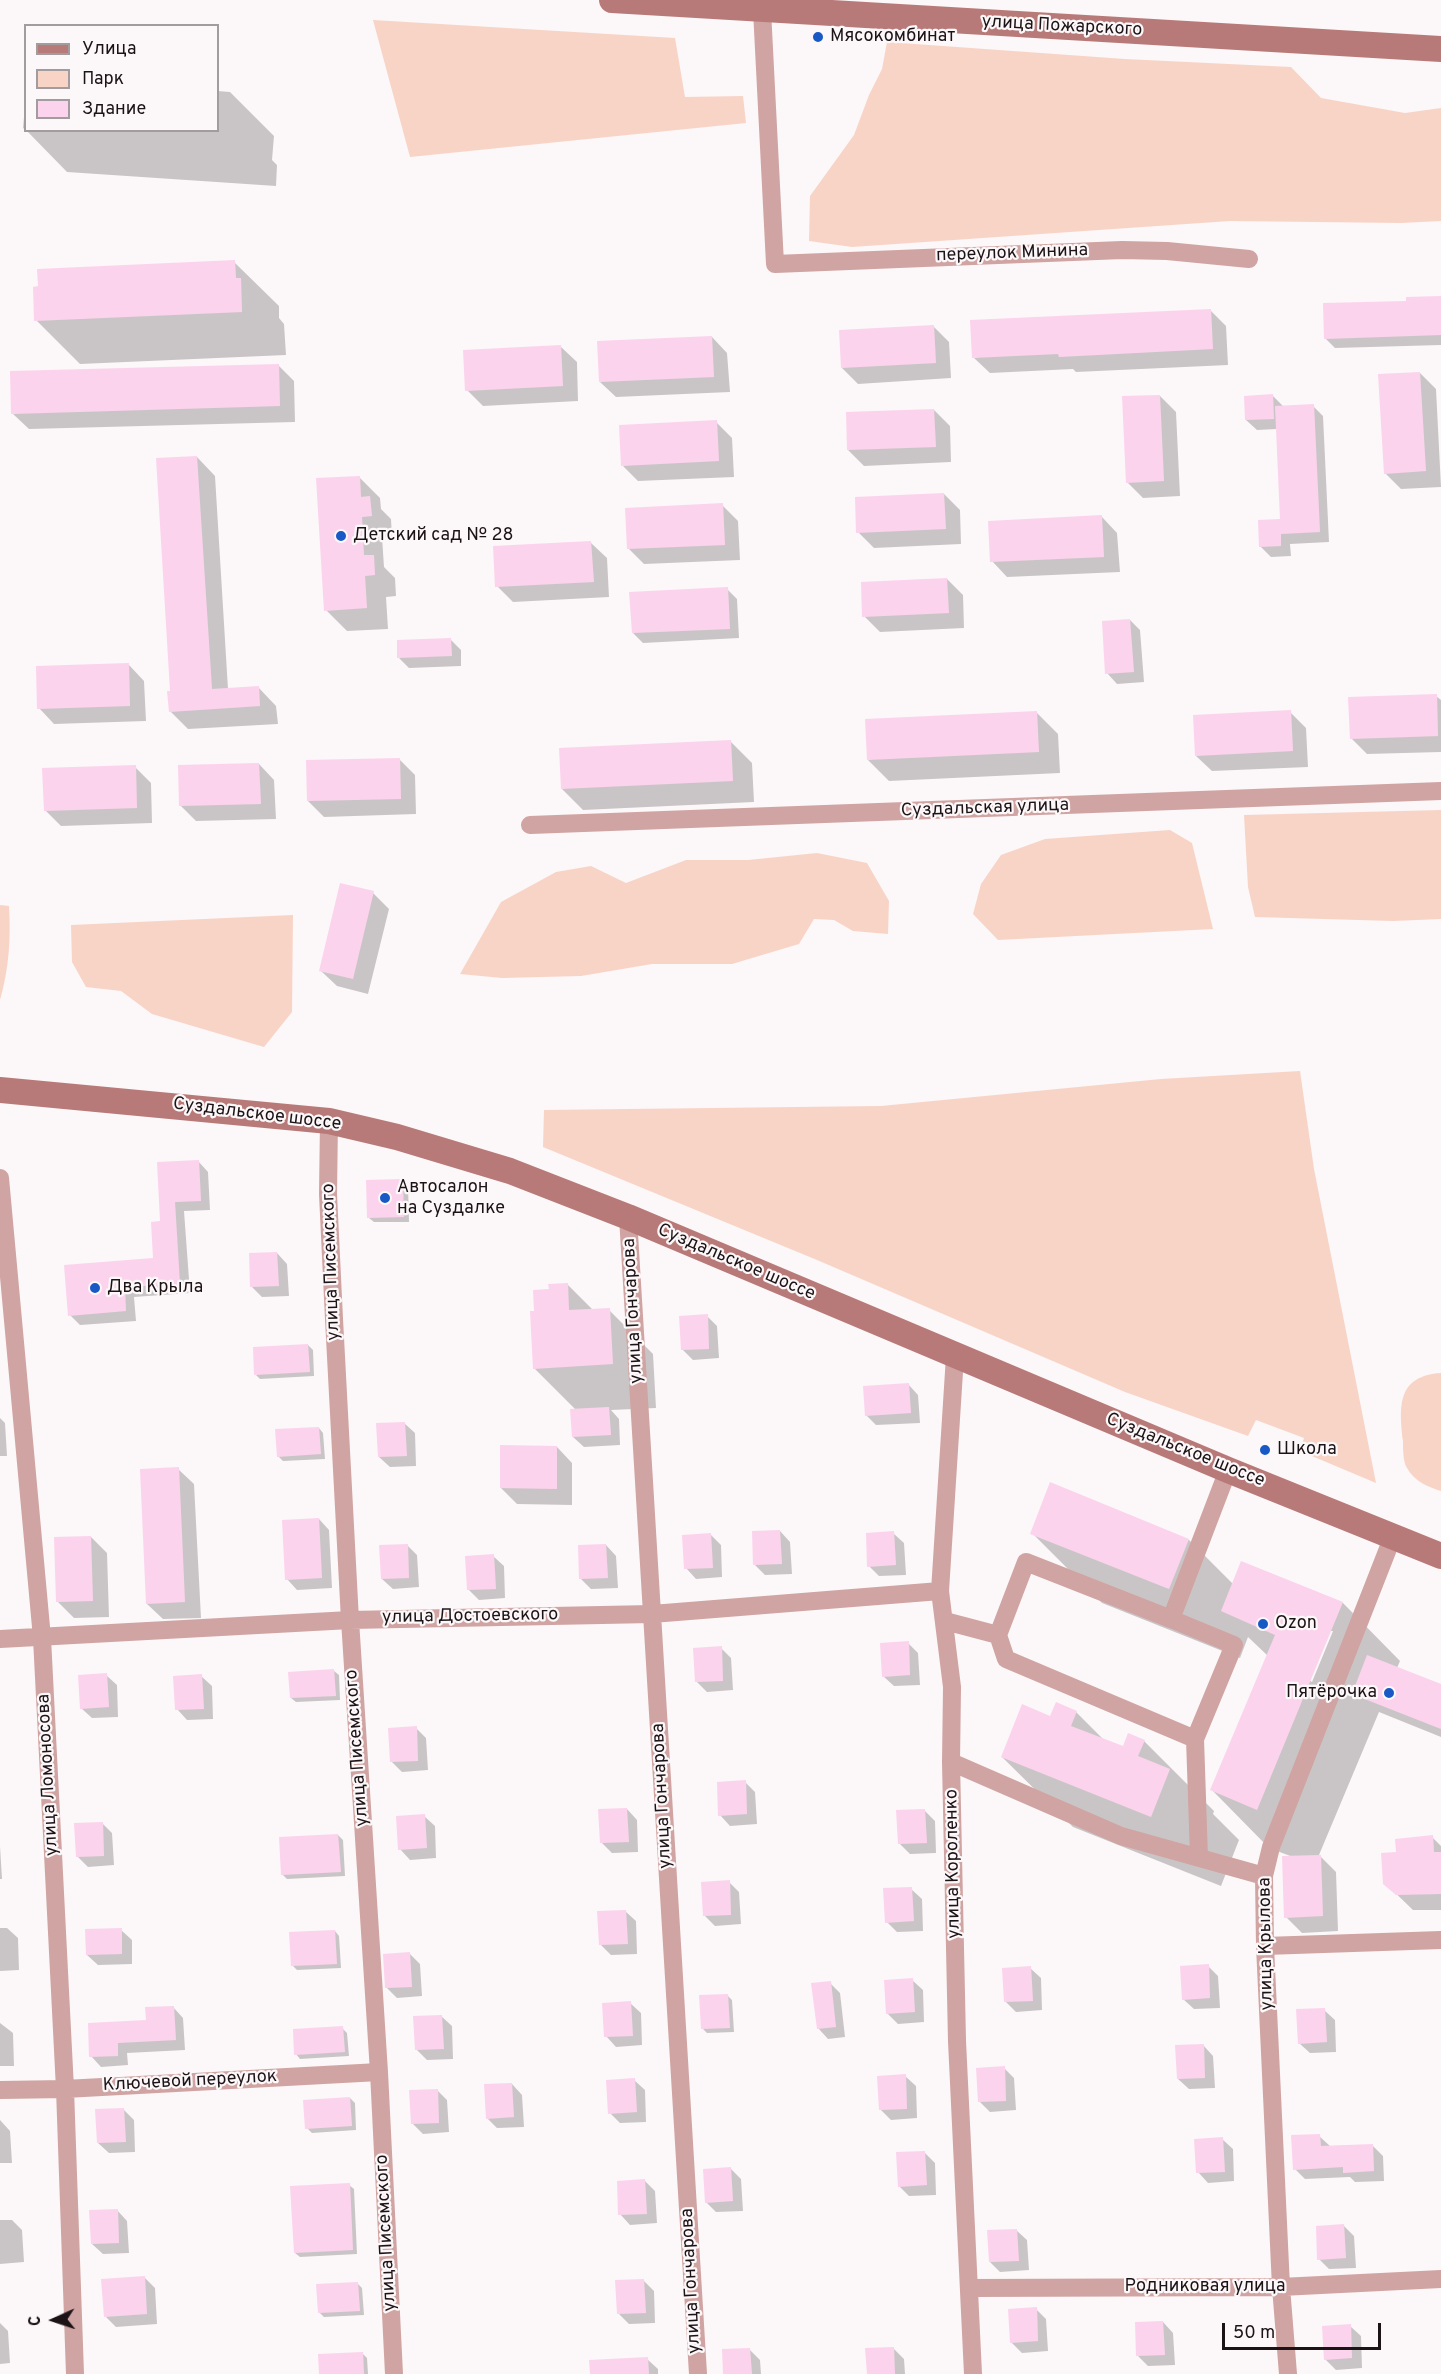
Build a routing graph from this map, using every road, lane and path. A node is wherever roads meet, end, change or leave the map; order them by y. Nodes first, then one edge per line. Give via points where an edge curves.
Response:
1 (612, 0) edge
2 (762, 10) junction
3 (1441, 49) edge
4 (1249, 258) dead end
5 (1441, 791) edge
6 (530, 825) dead end
7 (0, 1089) edge
8 (329, 1121) junction
9 (0, 1178) edge
10 (628, 1218) junction
11 (955, 1356) junction
12 (1228, 1470) junction
13 (1393, 1536) junction
14 (1441, 1556) edge
15 (940, 1591) junction
16 (652, 1614) junction
17 (1171, 1619) junction
18 (350, 1620) junction
19 (945, 1621) junction
20 (998, 1635) junction
21 (42, 1638) junction
22 (0, 1639) edge
23 (1195, 1739) junction
24 (951, 1762) junction
25 (1199, 1857) junction
26 (1264, 1876) junction
27 (1441, 1940) edge
28 (1264, 1946) junction
29 (379, 2072) junction
30 (64, 2089) junction
31 (0, 2090) edge
32 (1441, 2279) edge
33 (1281, 2287) junction
34 (969, 2288) junction
35 (75, 2374) edge
36 (394, 2374) edge
37 (698, 2374) edge
38 (973, 2374) edge
39 (1288, 2374) edge

1 - 2 main road, улица Пожарского
2 - 3 main road, улица Пожарского
2 - 4 street, переулок Минина via 775,264 1122,250
5 - 6 street, Суздальская улица
7 - 8 main road, Суздальское шоссе
8 - 10 main road, Суздальское шоссе via 510,1171
8 - 18 street, улица Писемского via 329,1206
9 - 21 street, улица Ломоносова
10 - 11 main road, Суздальское шоссе
10 - 16 street, улица Гончарова
11 - 12 main road, Суздальское шоссе
11 - 15 street, улица Короленко
12 - 13 main road, Суздальское шоссе
12 - 17 street
13 - 14 main road, Суздальское шоссе
13 - 26 street, улица Крылова via 1271,1848
15 - 16 street, улица Достоевского
15 - 19 street, улица Короленко
16 - 18 street, улица Достоевского
16 - 37 street, улица Гончарова
17 - 20 street via 1026,1562
17 - 23 street via 1234,1645
18 - 21 street, улица Достоевского
18 - 29 street, улица Писемского
19 - 20 street
19 - 24 street, улица Короленко via 952,1687
20 - 23 street via 1006,1659
21 - 22 street, улица Достоевского
21 - 30 street, улица Ломоносова
23 - 25 street
24 - 25 street via 1121,1836
24 - 34 street, улица Короленко via 957,2041
25 - 26 street
26 - 28 street, улица Крылова
27 - 28 street
28 - 33 street, улица Крылова
29 - 30 street, Ключевой переулок
29 - 36 street, улица Писемского
30 - 31 street, Ключевой переулок
30 - 35 street, улица Ломоносова
32 - 33 street, Родниковая улица
33 - 34 street, Родниковая улица
33 - 39 street, улица Крылова
34 - 38 street, улица Короленко

